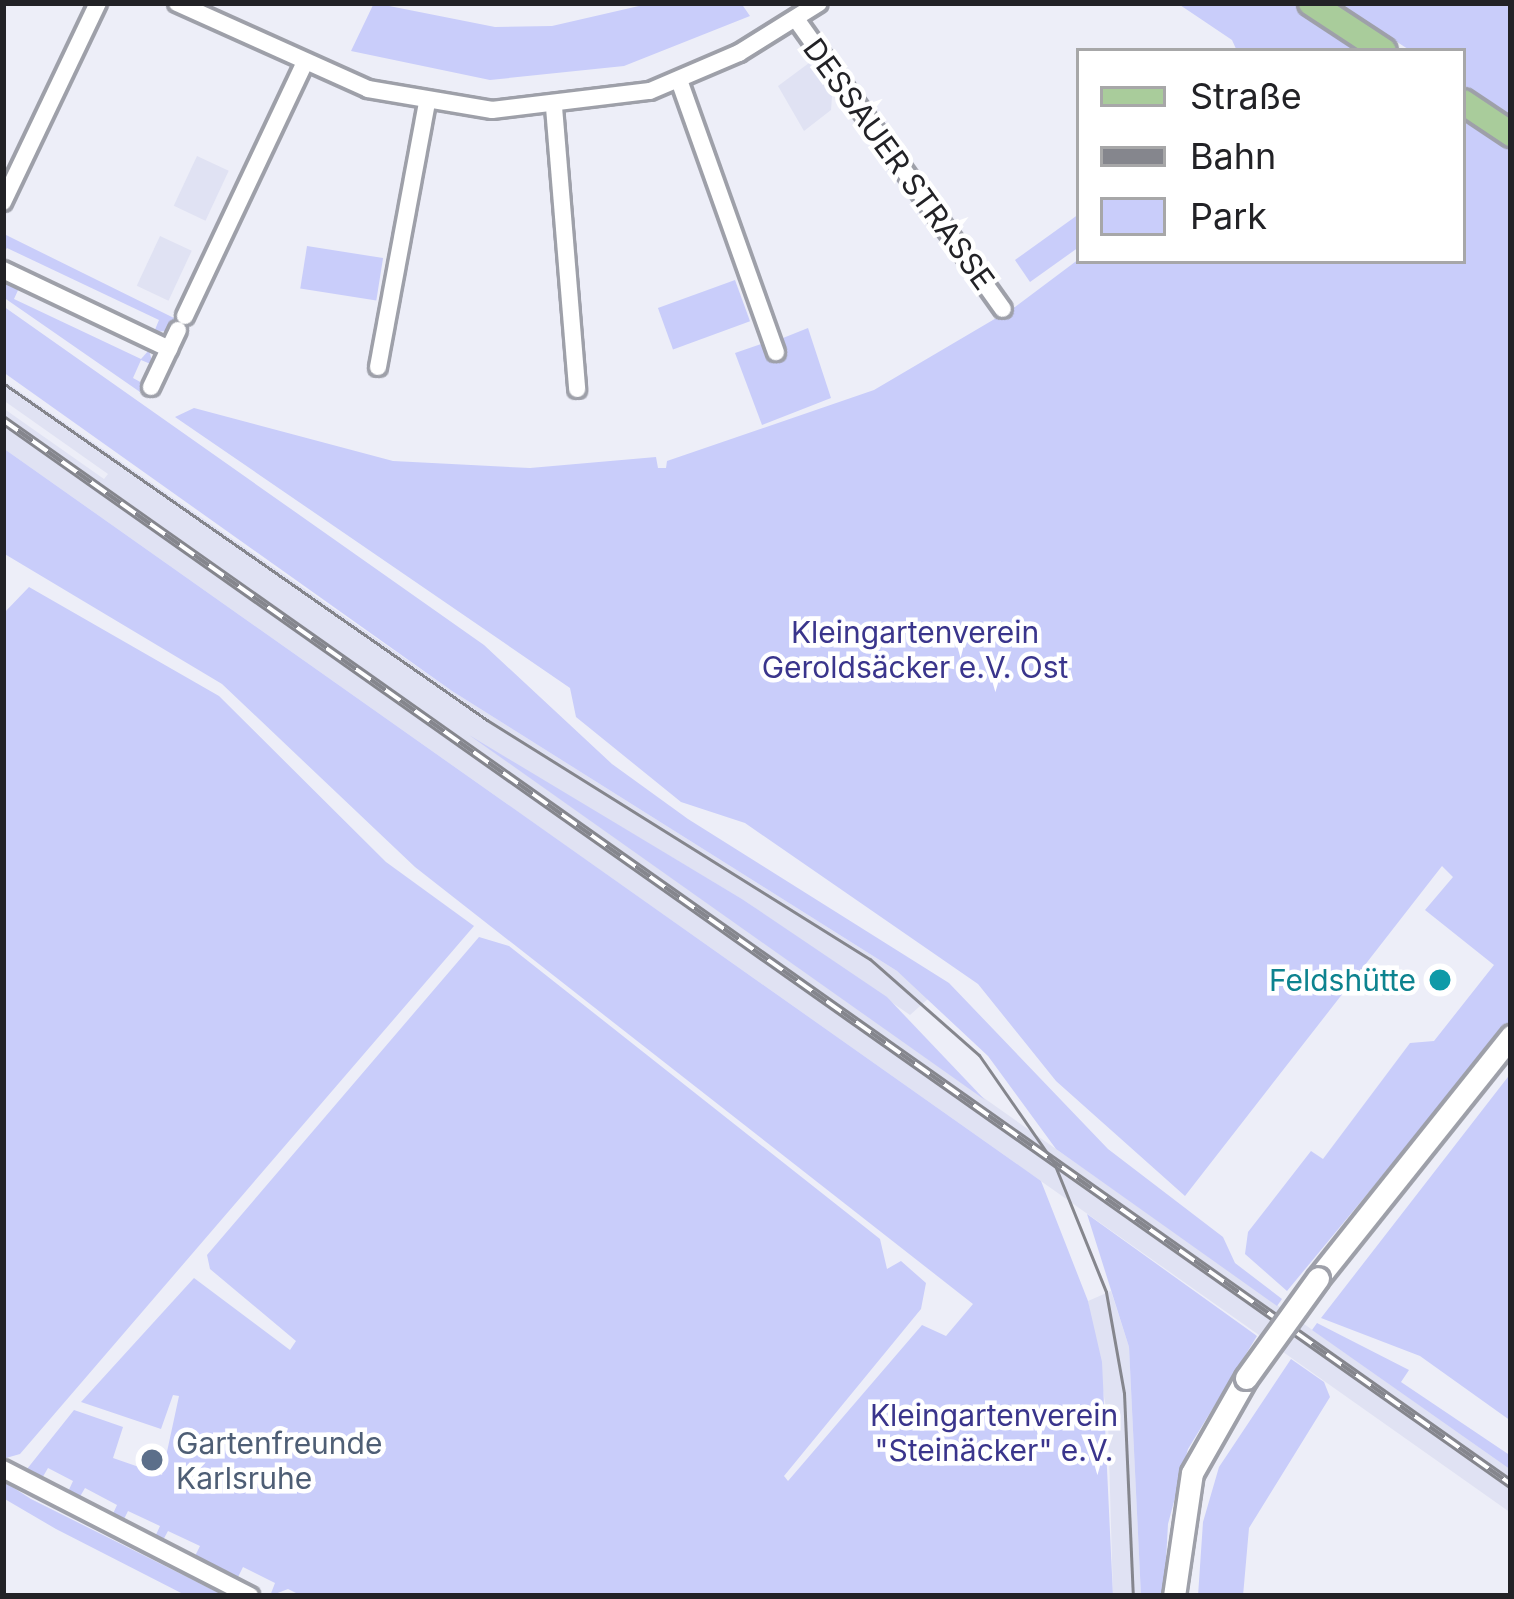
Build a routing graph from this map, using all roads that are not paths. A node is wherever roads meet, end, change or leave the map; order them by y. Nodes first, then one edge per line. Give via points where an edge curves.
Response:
1 (98, 3) edge
2 (177, 3) edge
3 (819, 3) edge
4 (1311, 3) edge
5 (796, 19) junction
6 (1379, 48) edge
7 (304, 64) junction
8 (679, 80) junction
9 (427, 104) junction
10 (1466, 104) edge
11 (554, 107) junction
12 (1511, 134) edge
13 (3, 202) edge
14 (3, 270) edge
15 (1003, 310) dead end
16 (169, 350) junction
17 (776, 352) dead end
18 (377, 367) dead end
19 (152, 387) dead end
20 (577, 389) dead end
21 (1511, 1036) edge
22 (3, 1468) edge
23 (250, 1596) edge
24 (1174, 1596) edge

1 - 13 street
2 - 7 street
3 - 5 street
4 - 6 main road
5 - 8 street
5 - 15 street, DESSAUER STRASSE
7 - 9 street
7 - 16 street
8 - 11 street
8 - 17 street
9 - 11 street
9 - 18 street
10 - 12 main road
11 - 20 street
14 - 16 street
16 - 19 street
21 - 24 street, bridge via 1246,1378 1192,1473
22 - 23 street

